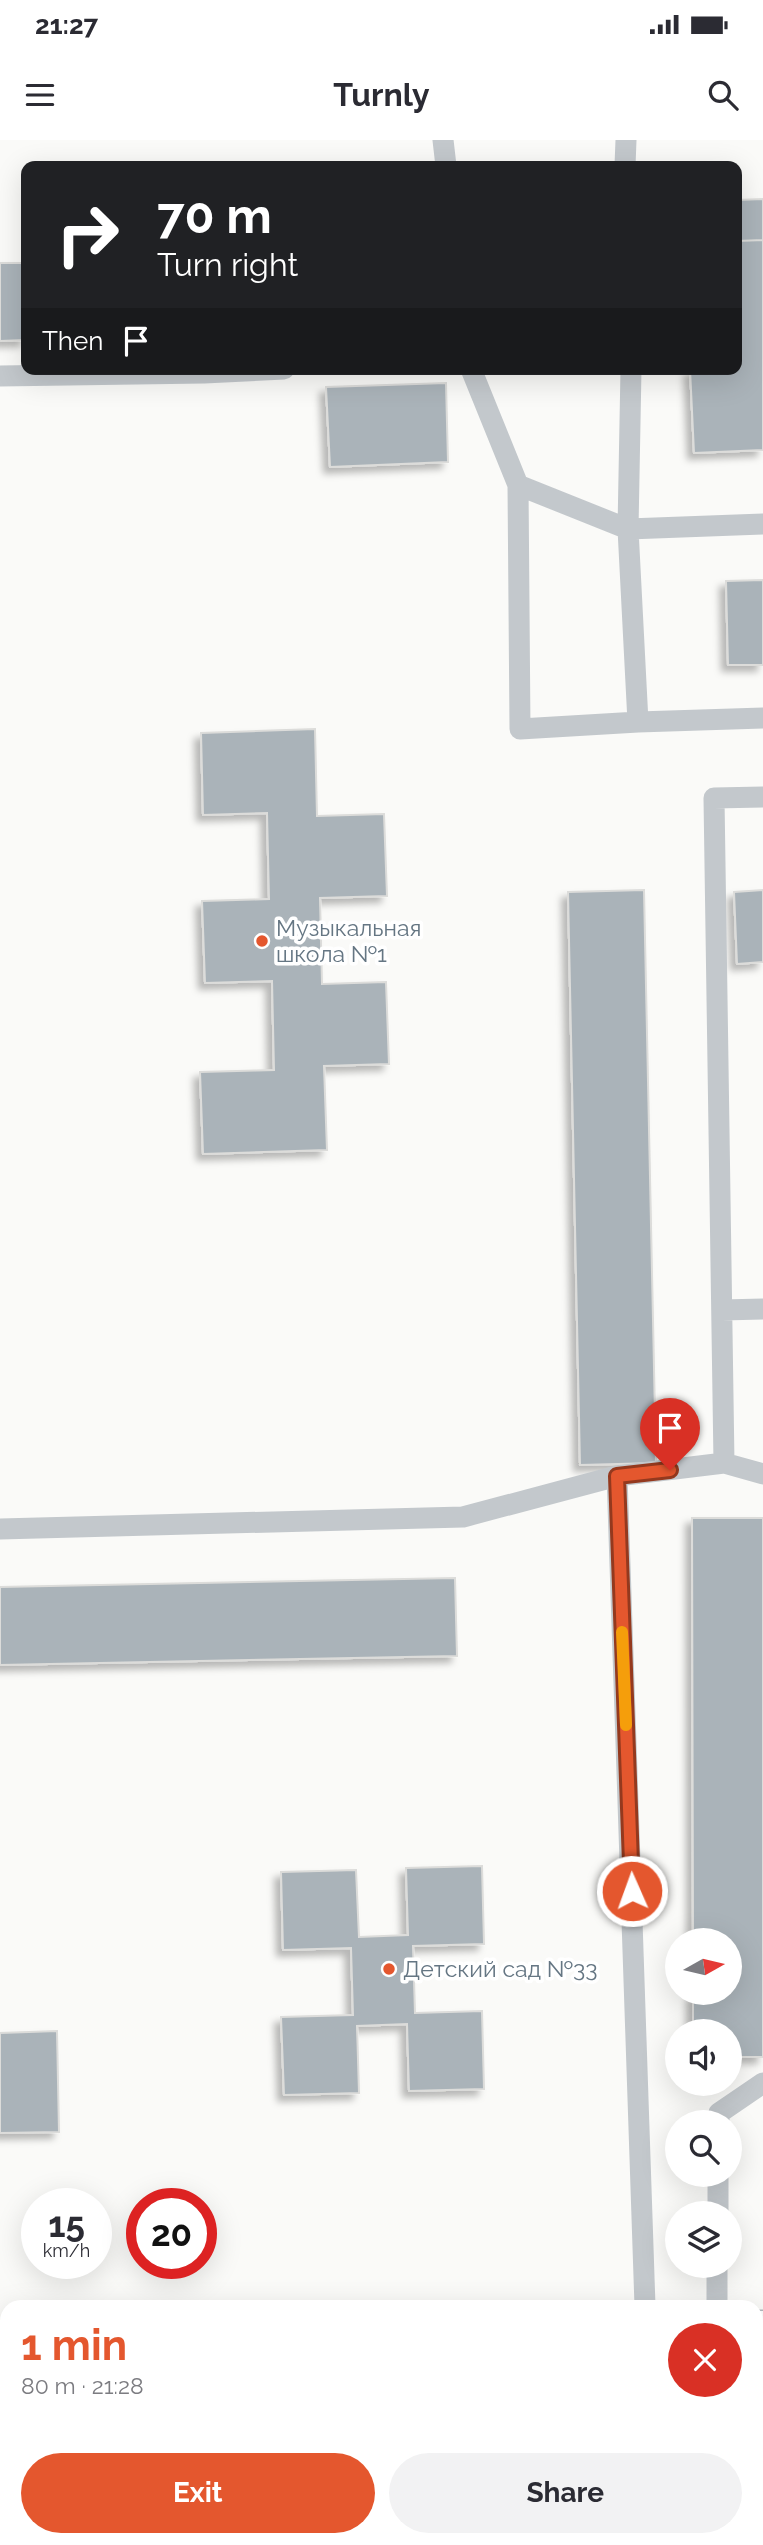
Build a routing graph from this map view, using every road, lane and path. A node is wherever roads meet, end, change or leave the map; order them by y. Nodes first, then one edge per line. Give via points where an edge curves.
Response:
1 (443, 140) edge
2 (626, 140) edge
3 (445, 161) edge
4 (625, 161) edge
5 (68, 375) edge
6 (473, 375) edge
7 (631, 375) edge
8 (0, 376) edge
9 (518, 485) junction
10 (763, 524) edge
11 (628, 529) junction
12 (763, 718) edge
13 (638, 722) junction
14 (763, 797) edge
15 (763, 1308) edge
16 (722, 1311) junction
17 (724, 1463) junction
18 (763, 1474) edge
19 (617, 1476) junction
20 (0, 1529) edge
21 (763, 2083) edge
22 (723, 2110) edge
23 (717, 2278) edge
24 (645, 2300) edge
25 (717, 2300) edge

1 - 3 lane
2 - 4 lane
5 - 8 lane
6 - 9 lane
7 - 11 lane
9 - 11 lane
9 - 13 lane via 520,729
10 - 11 lane
11 - 13 lane
12 - 13 lane
14 - 16 lane via 714,798
15 - 16 lane
16 - 17 lane
17 - 18 lane
17 - 19 lane
19 - 20 lane via 463,1517
19 - 24 lane
21 - 22 lane
23 - 25 lane

